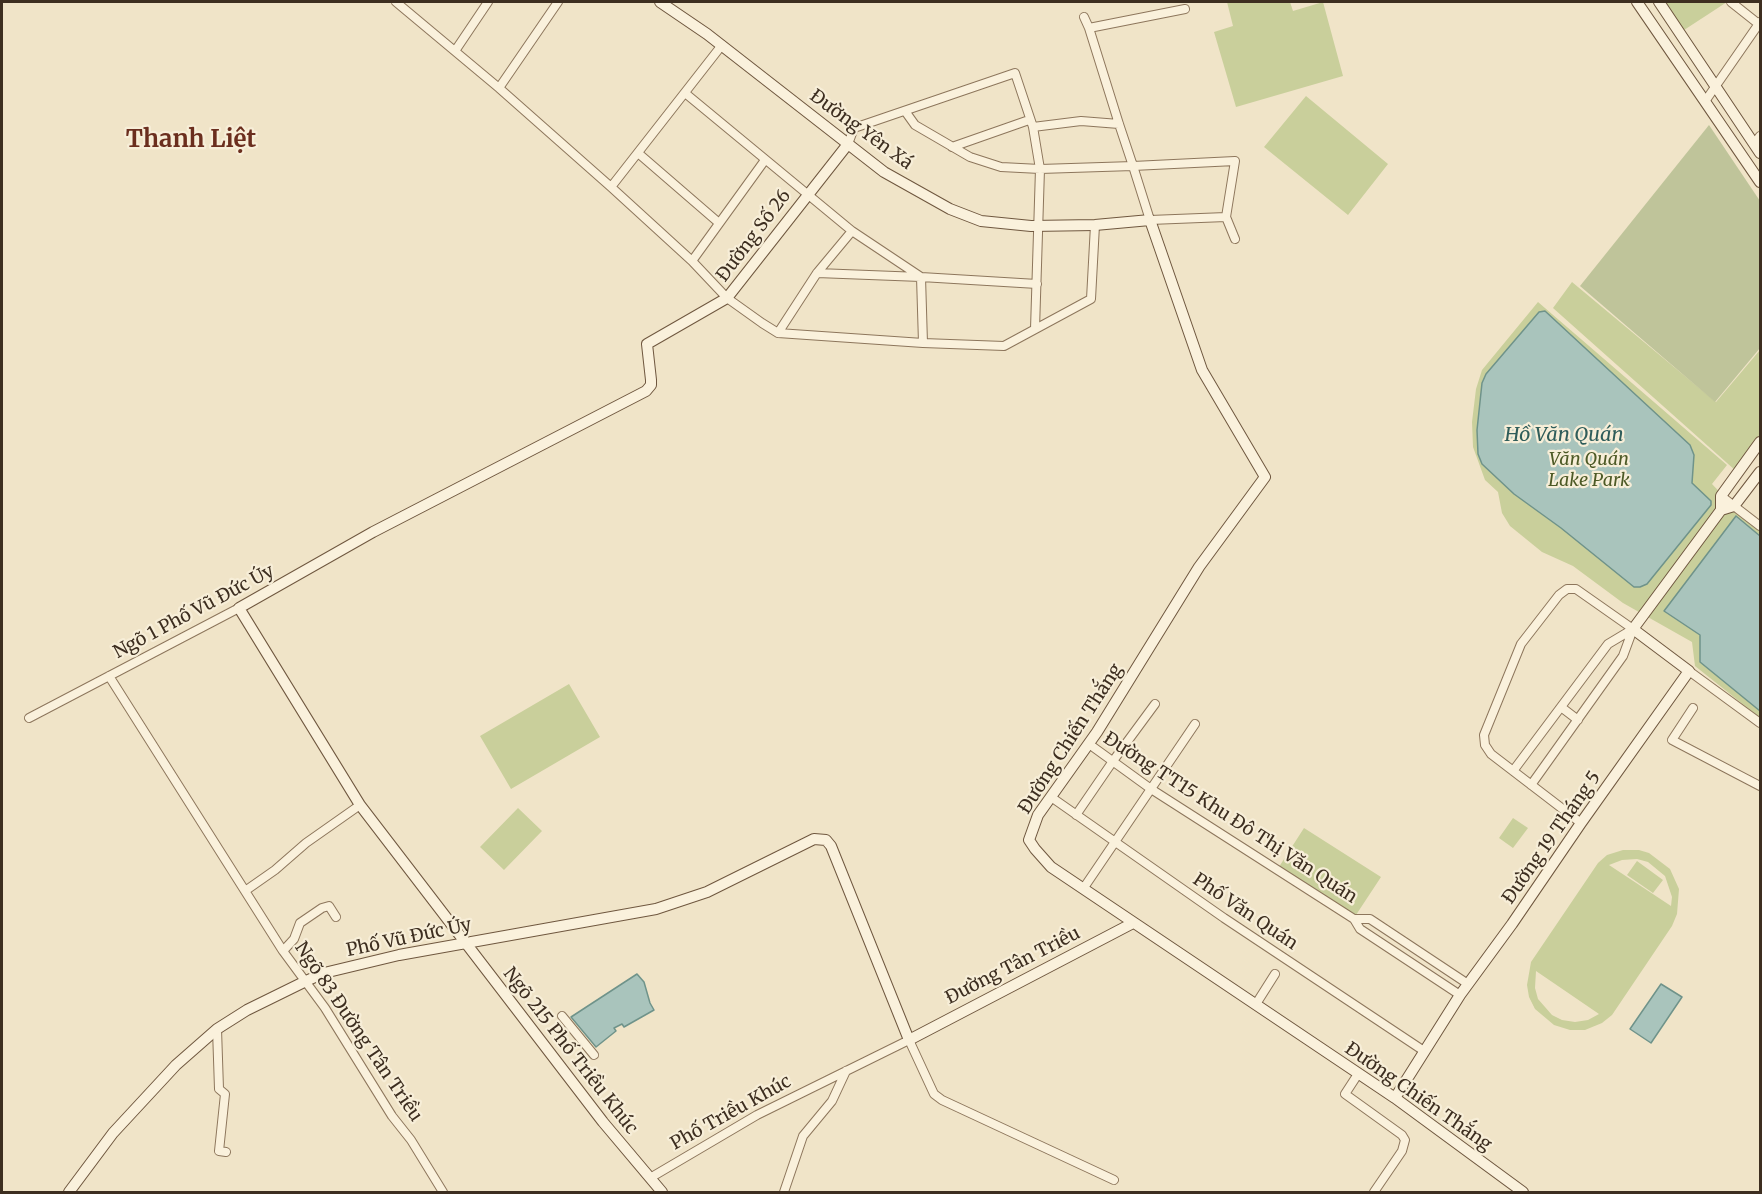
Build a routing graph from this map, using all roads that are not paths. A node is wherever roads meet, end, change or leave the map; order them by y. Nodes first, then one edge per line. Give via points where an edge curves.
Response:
1 (396, 2) edge
2 (558, 2) edge
3 (660, 2) edge
4 (1636, 2) edge
5 (1659, 2) edge
6 (1731, 2) edge
7 (483, 3) edge
8 (1185, 9) dead end
9 (1084, 17) dead end
10 (1760, 24) edge
11 (1089, 28) junction
12 (722, 45) junction
13 (455, 51) junction
14 (1715, 86) junction
15 (499, 88) junction
16 (685, 93) junction
17 (1706, 100) junction
18 (905, 111) junction
19 (1119, 123) junction
20 (1031, 124) junction
21 (848, 144) junction
22 (1758, 144) edge
23 (952, 147) junction
24 (638, 153) junction
25 (765, 160) junction
26 (1134, 166) junction
27 (1041, 170) junction
28 (1761, 182) edge
29 (611, 187) junction
30 (806, 194) junction
31 (1226, 217) junction
32 (1150, 220) junction
33 (719, 223) junction
34 (1095, 225) junction
35 (1040, 226) junction
36 (852, 231) junction
37 (1235, 239) dead end
38 (692, 261) junction
39 (817, 273) junction
40 (921, 277) junction
41 (1037, 284) junction
42 (727, 298) junction
43 (1035, 329) junction
44 (778, 333) junction
45 (924, 343) junction
46 (1761, 442) edge
47 (1761, 472) edge
48 (1721, 496) junction
49 (1734, 506) junction
50 (1721, 510) junction
51 (1761, 526) edge
52 (239, 608) junction
53 (1633, 629) junction
54 (1689, 671) junction
55 (109, 676) junction
56 (1155, 704) dead end
57 (1561, 707) junction
58 (1693, 708) dead end
59 (29, 718) dead end
60 (1578, 720) junction
61 (1761, 723) edge
62 (1195, 724) dead end
63 (1089, 744) junction
64 (1113, 761) junction
65 (1512, 771) junction
66 (1531, 785) junction
67 (1761, 786) edge
68 (1151, 789) junction
69 (1051, 797) junction
70 (360, 805) junction
71 (1076, 815) junction
72 (1581, 823) junction
73 (1115, 843) junction
74 (1083, 889) junction
75 (245, 891) junction
76 (336, 917) dead end
77 (1354, 919) junction
78 (1133, 923) junction
79 (465, 944) junction
80 (283, 951) junction
81 (1275, 974) dead end
82 (306, 981) junction
83 (1468, 984) junction
84 (1460, 995) junction
85 (1256, 1004) junction
86 (562, 1016) dead end
87 (217, 1029) junction
88 (909, 1040) junction
89 (1424, 1051) junction
90 (594, 1055) dead end
91 (846, 1071) junction
92 (1358, 1074) junction
93 (1395, 1098) junction
94 (226, 1152) dead end
95 (650, 1178) junction
96 (1114, 1180) dead end
97 (69, 1192) edge
98 (443, 1192) edge
99 (662, 1192) edge
100 (784, 1192) edge
101 (1374, 1192) edge
102 (1523, 1192) edge

1 - 13 street
2 - 15 street
3 - 12 street, Đường Yên Xá
4 - 17 street
5 - 14 street
6 - 10 street
7 - 13 street
8 - 11 street
9 - 11 street
10 - 14 street
11 - 19 street
12 - 16 street
12 - 21 street, Đường Yên Xá
13 - 15 street
14 - 17 street
14 - 22 street
15 - 29 street
16 - 24 street
16 - 25 street
17 - 28 street
18 - 20 street via 1015,73
18 - 21 street via 854,128
18 - 23 street via 915,125
19 - 20 street
19 - 26 street
20 - 23 street
20 - 27 street
21 - 30 street, Đường Số 26
21 - 35 street, Đường Yên Xá via 884,172 950,208 981,221
23 - 27 street via 1001,167
24 - 29 street
24 - 33 street
25 - 30 street
25 - 33 street
26 - 27 street
26 - 31 street via 1235,161
26 - 32 street
27 - 35 street
29 - 38 street
30 - 36 street
30 - 42 street, Đường Số 26
31 - 32 street, Đường Yên Xá
31 - 37 street
32 - 34 street, Đường Yên Xá
32 - 63 street, Đường Chiến Thắng via 1202,370 1265,477 1199,567
33 - 38 street
34 - 35 street, Đường Yên Xá
34 - 43 street via 1091,299
35 - 41 street
36 - 39 street
36 - 40 street
38 - 42 street
39 - 40 street
39 - 44 street
40 - 41 street
40 - 45 street
41 - 43 street
42 - 44 street
42 - 52 street, Ngõ 1 Phố Vũ Đức Úy via 647,344 651,385 646,391 373,532
43 - 45 street via 1004,346
44 - 45 street
46 - 48 street
47 - 49 street
48 - 49 street
48 - 50 street
49 - 50 street
49 - 51 street
50 - 53 street
52 - 55 street, Ngõ 1 Phố Vũ Đức Úy
52 - 70 street, Ngõ 215 Phố Triều Khúc
53 - 54 street
53 - 57 street via 1608,644
53 - 60 street via 1623,656
53 - 65 street via 1576,589 1558,595 1521,644 1484,735 1491,754
54 - 61 street
54 - 72 street, Đường 19 Tháng 5
55 - 59 street, Ngõ 1 Phố Vũ Đức Úy
55 - 75 street, Ngõ 83 Đường Tân Triều
56 - 64 street
57 - 60 street
57 - 65 street
58 - 67 street via 1672,740
60 - 66 street
62 - 68 street
63 - 64 street, Đường TT15 Khu Đô Thị Văn Quán
63 - 69 street, Đường Chiến Thắng
64 - 68 street, Đường TT15 Khu Đô Thị Văn Quán
64 - 71 street
65 - 66 street
66 - 72 street
68 - 73 street
68 - 77 street, Đường TT15 Khu Đô Thị Văn Quán
69 - 71 street, Phố Văn Quán
69 - 74 street, Đường Chiến Thắng via 1038,815 1029,840 1051,867
70 - 75 street
70 - 79 street, Ngõ 215 Phố Triều Khúc
71 - 73 street, Phố Văn Quán
72 - 83 street, Đường 19 Tháng 5
73 - 74 street
73 - 89 street, Phố Văn Quán
74 - 78 street, Đường Chiến Thắng
75 - 80 street, Ngõ 83 Đường Tân Triều
76 - 80 street via 329,906 322,908 300,923 294,939
77 - 83 street via 1370,919
77 - 84 street via 1360,929
78 - 85 street, Đường Chiến Thắng
78 - 88 street, Đường Tân Triều
79 - 82 street, Phố Vũ Đức Úy via 399,955
79 - 88 street, Phố Vũ Đức Úy via 656,909 707,892 814,839 826,840
79 - 95 street, Ngõ 215 Phố Triều Khúc
80 - 82 street, Ngõ 83 Đường Tân Triều
81 - 85 street
82 - 87 street, Phố Vũ Đức Úy
82 - 98 street, Ngõ 83 Đường Tân Triều
83 - 84 street, Đường 19 Tháng 5
84 - 89 street, Đường 19 Tháng 5
85 - 92 street, Đường Chiến Thắng
86 - 90 street
87 - 94 street via 219,1089 225,1094 219,1151
87 - 97 street, Phố Vũ Đức Úy via 176,1065 113,1132
88 - 91 street, Đường Tân Triều
88 - 96 street via 934,1094 942,1100
89 - 93 street, Đường 19 Tháng 5
91 - 95 street, Phố Triều Khúc via 757,1115
91 - 100 street via 832,1101 803,1136
92 - 93 street, Đường Chiến Thắng
92 - 101 street via 1345,1094 1405,1140 1402,1151
93 - 102 street, Đường Chiến Thắng
95 - 99 street

